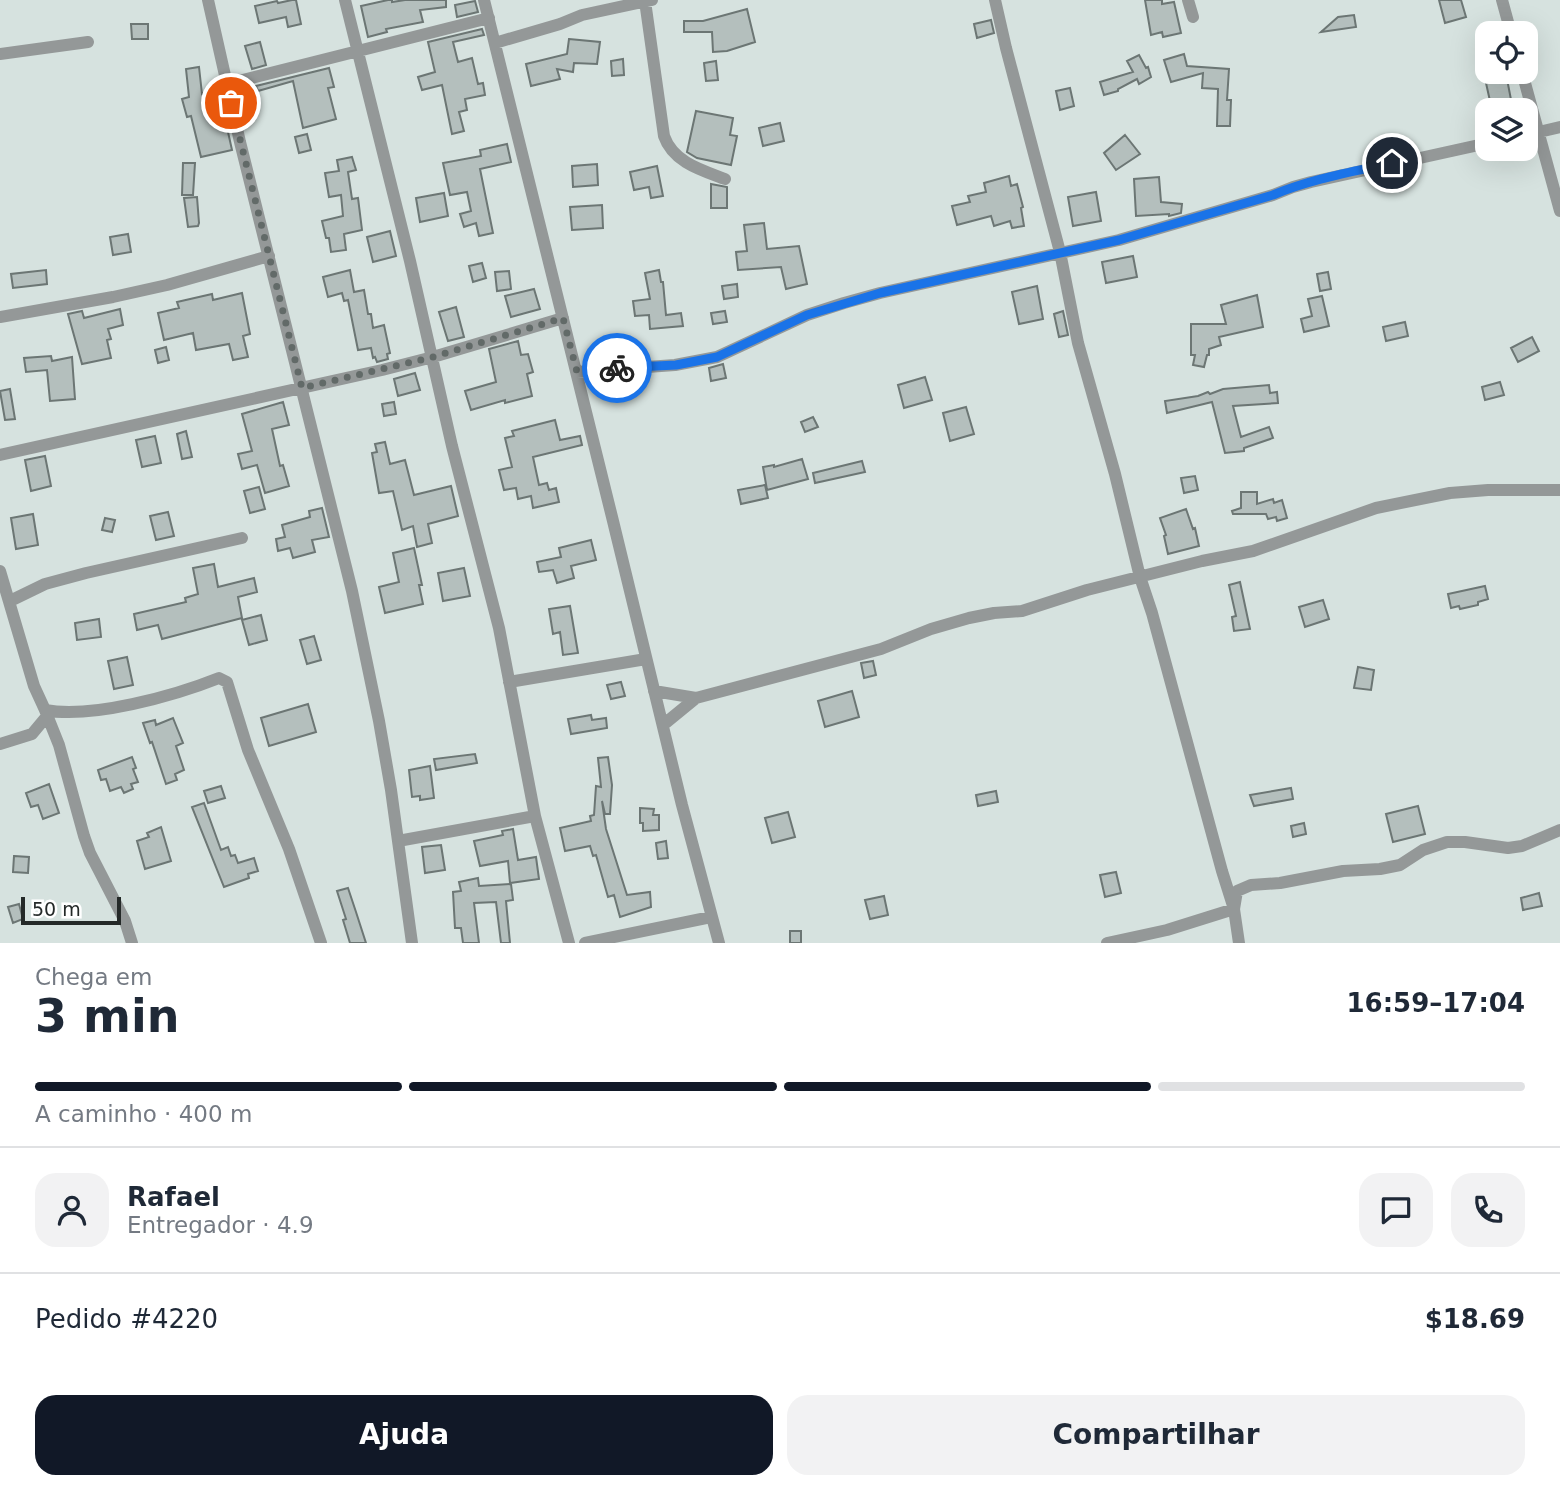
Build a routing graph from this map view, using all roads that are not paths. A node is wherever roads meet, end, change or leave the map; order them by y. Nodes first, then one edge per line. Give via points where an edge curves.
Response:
1 (208, 0) edge
2 (345, 0) edge
3 (484, 0) edge
4 (995, 0) edge
5 (1188, 0) edge
6 (1502, 0) edge
7 (648, 1) edge
8 (489, 18) junction
9 (1193, 18) dead end
10 (1508, 21) edge
11 (88, 42) dead end
12 (495, 43) junction
13 (356, 52) junction
14 (0, 54) edge
15 (227, 84) junction
16 (1560, 127) edge
17 (1538, 132) edge
18 (1475, 146) edge
19 (1538, 151) edge
20 (725, 179) dead end
21 (1560, 212) edge
22 (1060, 252) junction
23 (269, 256) junction
24 (0, 317) edge
25 (563, 318) junction
26 (433, 357) junction
27 (577, 372) junction
28 (302, 388) junction
29 (0, 456) edge
30 (1560, 491) edge
31 (242, 538) dead end
32 (0, 573) edge
33 (1140, 577) junction
34 (10, 601) junction
35 (646, 659) junction
36 (509, 682) junction
37 (654, 691) junction
38 (696, 698) junction
39 (47, 717) junction
40 (663, 725) junction
41 (32, 734) junction
42 (0, 744) edge
43 (59, 745) junction
44 (535, 816) junction
45 (1560, 830) edge
46 (398, 841) junction
47 (1234, 909) junction
48 (711, 917) junction
49 (411, 942) edge
50 (132, 943) edge
51 (321, 943) edge
52 (569, 943) edge
53 (584, 943) edge
54 (719, 943) edge
55 (1108, 943) edge
56 (1239, 943) edge

1 - 15 street
2 - 13 street
3 - 8 street
4 - 22 street
5 - 9 street
6 - 10 street
7 - 12 street via 582,15
7 - 20 street via 667,146 688,163
8 - 12 street
8 - 13 street
11 - 14 street
12 - 25 street
13 - 15 street
13 - 26 street
15 - 23 street
16 - 17 street
18 - 22 street via 1311,182 1119,240
19 - 21 street
22 - 27 street via 844,303 717,357 676,365
22 - 33 street via 1078,344
23 - 24 street via 153,288
23 - 28 street
25 - 26 street
25 - 27 street
26 - 28 street
26 - 36 street
27 - 35 street
28 - 29 street
28 - 46 street via 352,592
30 - 33 street via 1488,490 1432,496 1376,508 1253,551
31 - 34 street via 45,584
32 - 34 street
33 - 38 street via 1022,611 969,618 881,649
33 - 47 street
34 - 39 street
35 - 36 street
35 - 37 street
36 - 44 street
37 - 38 street
37 - 40 street
38 - 40 street
39 - 41 street
39 - 43 street
39 - 51 street via 145,701 219,678 227,682
40 - 48 street
41 - 42 street
41 - 43 street
43 - 50 street via 87,845
44 - 46 street
44 - 52 street
45 - 47 street via 1515,847 1447,842 1389,868 1251,885 1237,891
46 - 49 street
47 - 55 street
47 - 56 street
48 - 53 street
48 - 54 street

